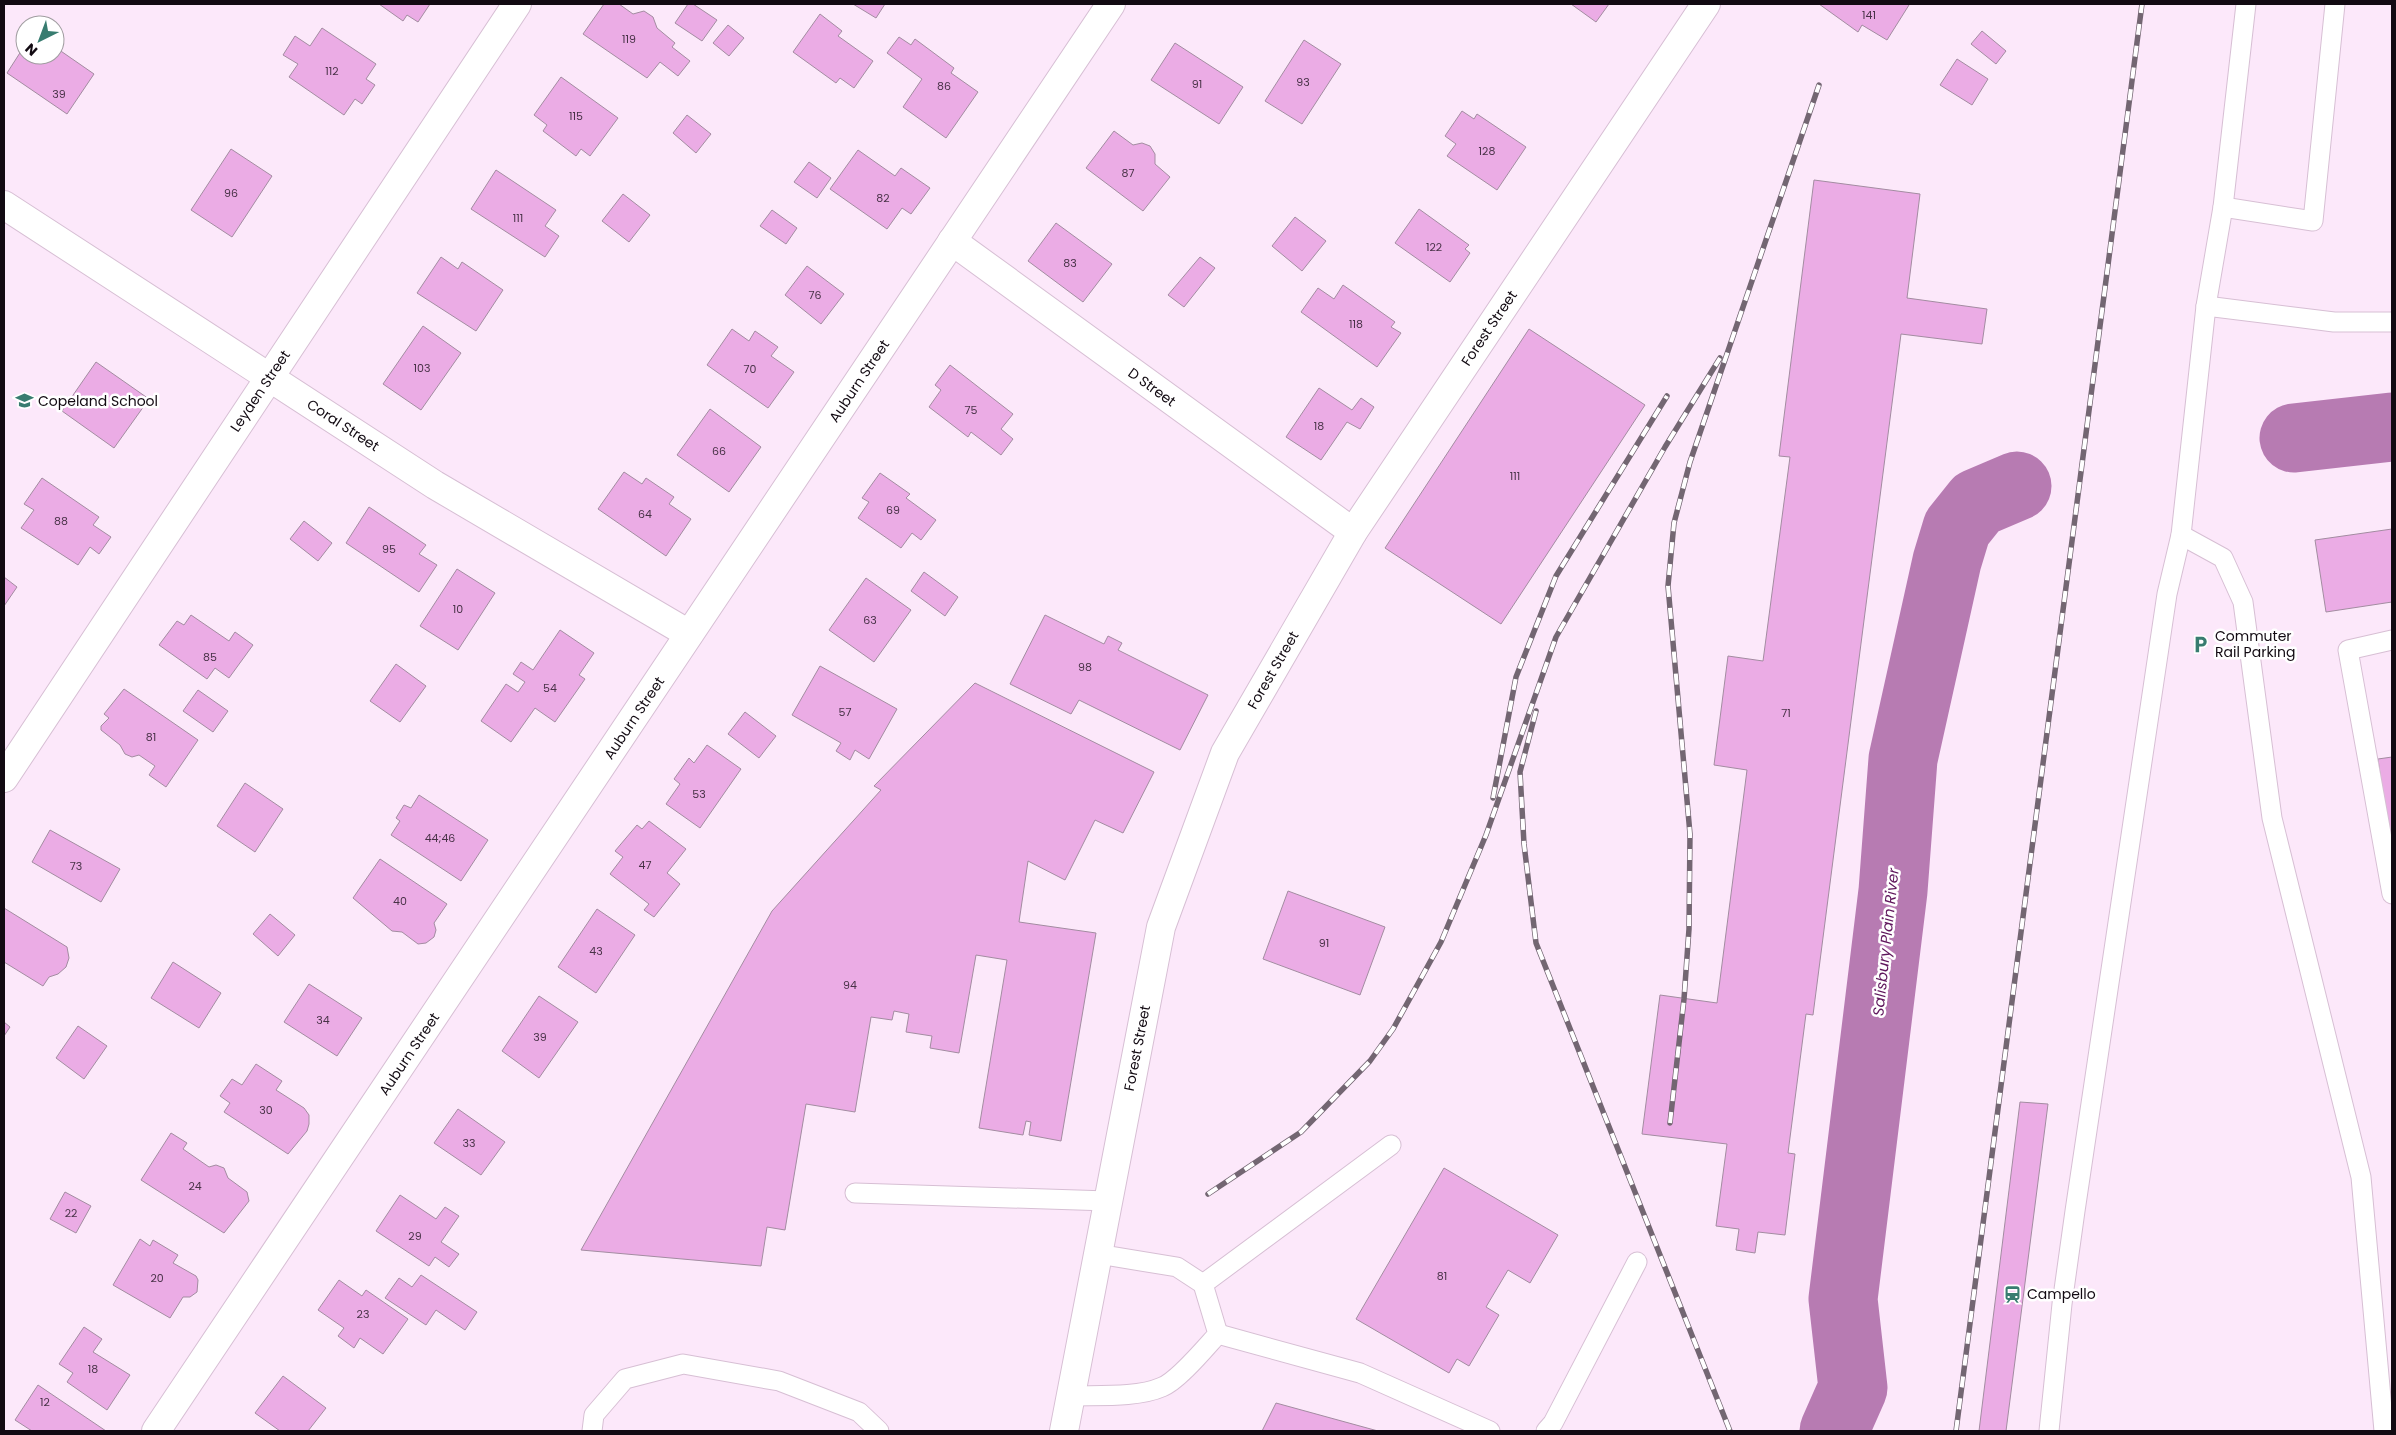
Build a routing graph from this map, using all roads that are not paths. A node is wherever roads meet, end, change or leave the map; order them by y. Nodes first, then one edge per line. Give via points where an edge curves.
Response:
1 (517, 4) edge
2 (1111, 4) edge
3 (1706, 4) edge
4 (2246, 4) edge
5 (2335, 4) edge
6 (4, 205) edge
7 (2223, 206) junction
8 (952, 241) junction
9 (2206, 306) junction
10 (2392, 322) edge
11 (270, 377) junction
12 (1353, 532) junction
13 (2181, 535) junction
14 (689, 634) junction
15 (2392, 640) edge
16 (4, 778) edge
17 (2392, 894) edge
18 (1392, 1145) dead end
19 (855, 1192) dead end
20 (1108, 1201) junction
21 (1098, 1254) junction
22 (1637, 1262) dead end
23 (1203, 1284) junction
24 (1218, 1334) junction
25 (1070, 1396) junction
26 (156, 1431) edge
27 (592, 1431) edge
28 (879, 1431) edge
29 (1064, 1431) edge
30 (1490, 1431) edge
31 (1546, 1431) edge
32 (2049, 1431) edge
33 (2384, 1431) edge

1 - 11 street, Leyden Street
2 - 8 street, Auburn Street
3 - 12 street, Forest Street
4 - 7 lane
5 - 7 lane via 2313,220
6 - 11 street, Coral Street
7 - 9 lane
8 - 12 street, D Street
8 - 14 street, Auburn Street
9 - 10 lane via 2334,322
9 - 13 lane
11 - 14 street, Coral Street via 435,484
11 - 16 street, Leyden Street
12 - 20 street, Forest Street via 1225,753 1160,927
13 - 32 lane via 2167,594 2072,1229
13 - 33 lane via 2222,558 2243,602 2272,818 2361,1177
14 - 26 street, Auburn Street
15 - 17 lane via 2348,650
18 - 23 lane
19 - 20 lane
20 - 21 street, Forest Street
21 - 23 lane via 1177,1267
21 - 25 street, Forest Street
22 - 31 lane
23 - 24 lane
24 - 25 lane via 1163,1387 1130,1394
24 - 30 lane via 1360,1372
25 - 29 street, Forest Street
27 - 28 lane via 594,1415 625,1379 683,1364 779,1381 860,1412

